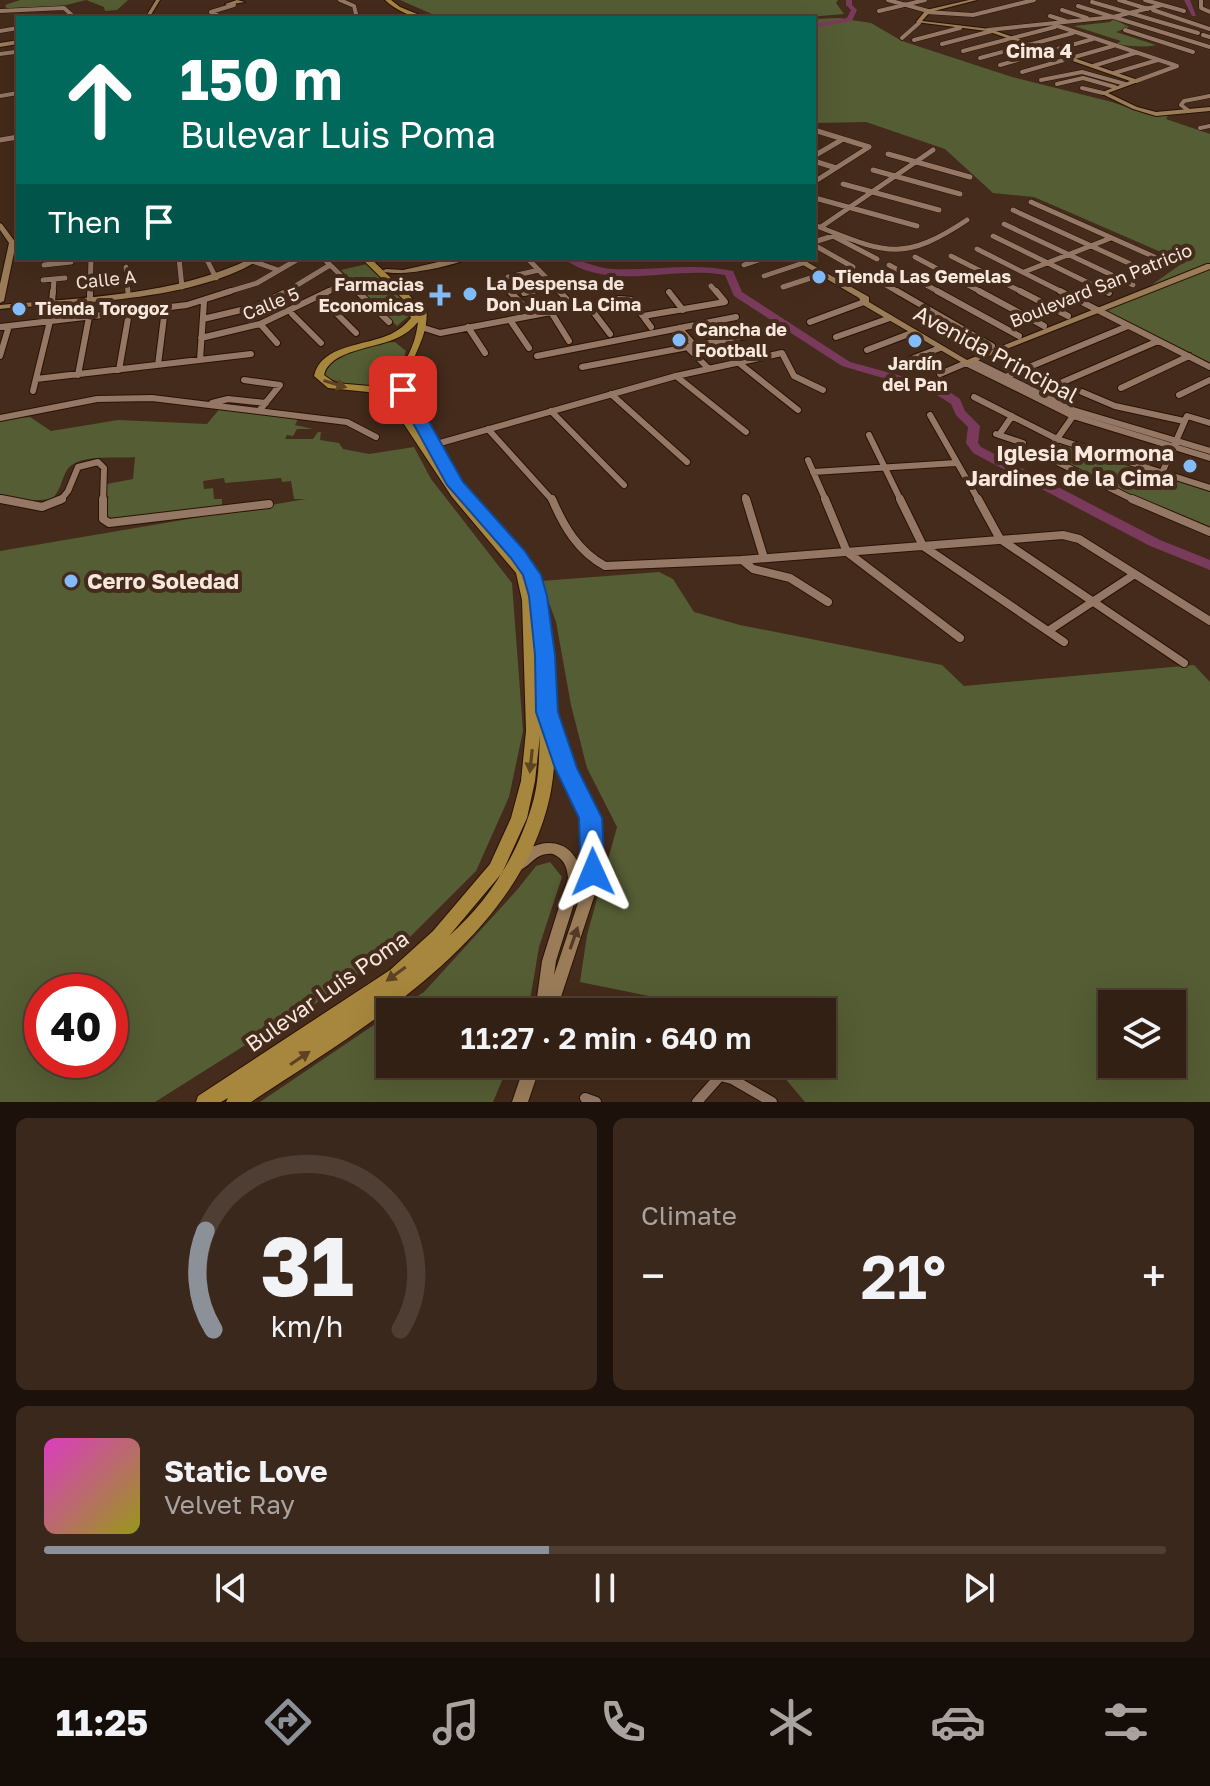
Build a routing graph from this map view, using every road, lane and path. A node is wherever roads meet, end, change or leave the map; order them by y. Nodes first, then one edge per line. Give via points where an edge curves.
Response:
1 (340, 0) edge
2 (388, 0) edge
3 (395, 0) edge
4 (925, 0) edge
5 (975, 0) edge
6 (1034, 0) edge
7 (1119, 0) edge
8 (1145, 0) edge
9 (885, 1) edge
10 (236, 2) edge
11 (1092, 2) edge
12 (1200, 2) edge
13 (904, 3) edge
14 (1162, 5) junction
15 (1210, 5) edge
16 (1078, 6) dead end
17 (897, 7) junction
18 (1150, 9) junction
19 (1062, 10) dead end
20 (0, 11) edge
21 (879, 11) dead end
22 (1184, 11) dead end
23 (1210, 12) edge
24 (925, 13) junction
25 (1131, 13) junction
26 (73, 16) edge
27 (219, 16) edge
28 (356, 16) edge
29 (419, 16) edge
30 (426, 16) edge
31 (1050, 16) dead end
32 (1113, 17) junction
33 (1089, 19) junction
34 (1068, 22) junction
35 (919, 23) junction
36 (1055, 25) junction
37 (960, 28) junction
38 (1210, 29) edge
39 (990, 30) junction
40 (1125, 30) dead end
41 (1075, 33) junction
42 (1200, 34) junction
43 (1210, 37) edge
44 (902, 38) dead end
45 (1012, 38) junction
46 (1180, 38) junction
47 (1095, 39) junction
48 (914, 40) dead end
49 (1164, 43) junction
50 (942, 44) dead end
51 (1032, 45) junction
52 (1115, 45) junction
53 (1210, 47) edge
54 (963, 51) dead end
55 (1051, 51) junction
56 (1137, 52) junction
57 (1193, 52) dead end
58 (980, 58) dead end
59 (1071, 58) junction
60 (1160, 60) junction
61 (1000, 65) dead end
62 (1093, 66) junction
63 (1022, 72) dead end
64 (1114, 73) junction
65 (1041, 80) dead end
66 (1136, 81) junction
67 (1057, 84) dead end
68 (1125, 84) junction
69 (1115, 87) junction
70 (1082, 88) dead end
71 (1103, 93) junction
72 (1210, 96) edge
73 (1210, 109) edge
74 (1189, 111) junction
75 (1210, 126) edge
76 (1200, 128) dead end
77 (816, 131) edge
78 (841, 138) junction
79 (3, 140) edge
80 (10, 150) dead end
81 (933, 150) dead end
82 (888, 154) dead end
83 (816, 155) edge
84 (816, 157) edge
85 (916, 161) junction
86 (836, 168) junction
87 (873, 170) dead end
88 (895, 176) junction
89 (970, 177) dead end
90 (816, 181) edge
91 (843, 184) dead end
92 (871, 192) junction
93 (960, 194) dead end
94 (816, 198) edge
95 (1031, 202) dead end
96 (850, 207) junction
97 (939, 210) dead end
98 (1013, 210) dead end
99 (967, 220) dead end
100 (1004, 224) dead end
101 (0, 225) edge
102 (816, 226) edge
103 (917, 226) dead end
104 (821, 227) junction
105 (3, 235) edge
106 (993, 236) dead end
107 (1112, 238) junction
108 (15, 242) edge
109 (816, 242) edge
110 (816, 244) edge
111 (1091, 246) junction
112 (977, 249) dead end
113 (1069, 254) junction
114 (951, 256) dead end
115 (915, 257) dead end
116 (4, 258) edge
117 (877, 259) dead end
118 (1210, 259) edge
119 (91, 260) edge
120 (179, 260) edge
121 (207, 260) edge
122 (251, 260) edge
123 (296, 260) edge
124 (325, 260) edge
125 (375, 260) edge
126 (375, 260) edge
127 (459, 260) edge
128 (529, 260) edge
129 (758, 260) edge
130 (799, 260) edge
131 (60, 261) edge
132 (71, 262) dead end
133 (1047, 263) junction
134 (1168, 263) dead end
135 (44, 265) dead end
136 (330, 265) junction
137 (744, 265) dead end
138 (889, 265) dead end
139 (1210, 266) edge
140 (126, 267) dead end
141 (853, 267) dead end
142 (278, 270) junction
143 (539, 270) junction
144 (1024, 272) junction
145 (1148, 272) dead end
146 (865, 273) dead end
147 (823, 274) junction
148 (400, 276) junction
149 (764, 276) dead end
150 (508, 277) dead end
151 (65, 278) dead end
152 (216, 278) junction
153 (54, 279) junction
154 (43, 280) dead end
155 (346, 281) junction
156 (1133, 285) dead end
157 (711, 286) dead end
158 (182, 287) junction
159 (504, 287) dead end
160 (555, 287) junction
161 (783, 287) dead end
162 (669, 292) dead end
163 (524, 293) dead end
164 (1109, 293) dead end
165 (128, 294) junction
166 (320, 297) junction
167 (90, 298) junction
168 (864, 300) junction
169 (52, 302) junction
170 (204, 302) junction
171 (0, 304) edge
172 (588, 305) junction
173 (574, 307) junction
174 (165, 309) junction
175 (1094, 309) junction
176 (683, 310) junction
177 (551, 312) junction
178 (129, 313) junction
179 (292, 314) junction
180 (534, 315) junction
181 (643, 316) junction
182 (1068, 316) junction
183 (89, 317) junction
184 (736, 317) dead end
185 (890, 318) junction
186 (203, 319) junction
187 (510, 320) junction
188 (50, 321) junction
189 (389, 322) dead end
190 (810, 322) dead end
191 (9, 326) junction
192 (262, 326) junction
193 (1044, 326) junction
194 (1128, 326) junction
195 (0, 327) edge
196 (421, 327) junction
197 (468, 327) junction
198 (651, 327) dead end
199 (738, 327) dead end
200 (679, 328) junction
201 (914, 332) junction
202 (356, 333) dead end
203 (762, 333) dead end
204 (610, 334) dead end
205 (746, 335) junction
206 (1019, 336) junction
207 (836, 337) dead end
208 (201, 338) junction
209 (376, 341) junction
210 (569, 341) dead end
211 (1158, 341) junction
212 (277, 343) dead end
213 (321, 343) dead end
214 (690, 346) junction
215 (992, 346) junction
216 (414, 347) junction
217 (529, 348) dead end
218 (940, 348) junction
219 (867, 350) dead end
220 (485, 353) dead end
221 (251, 354) dead end
222 (0, 356) edge
223 (537, 356) dead end
224 (1189, 356) junction
225 (200, 360) junction
226 (966, 360) junction
227 (904, 362) dead end
228 (739, 363) junction
229 (158, 365) junction
230 (582, 367) dead end
231 (1210, 367) edge
232 (708, 368) junction
233 (119, 370) junction
234 (405, 372) junction
235 (940, 374) dead end
236 (78, 375) junction
237 (676, 376) junction
238 (36, 379) junction
239 (1000, 379) junction
240 (244, 380) dead end
241 (1210, 380) edge
242 (1121, 388) dead end
243 (370, 389) junction
244 (823, 390) dead end
245 (33, 391) dead end
246 (1082, 392) dead end
247 (611, 394) junction
248 (1033, 395) junction
249 (1179, 395) dead end
250 (974, 397) dead end
251 (266, 403) junction
252 (210, 404) junction
253 (798, 410) dead end
254 (259, 411) junction
255 (551, 411) junction
256 (1075, 414) junction
257 (930, 415) dead end
258 (1012, 416) junction
259 (0, 418) edge
260 (1184, 421) junction
261 (1210, 423) edge
262 (488, 429) junction
263 (746, 432) dead end
264 (869, 435) dead end
265 (376, 437) dead end
266 (1057, 439) junction
267 (426, 443) junction
268 (1023, 443) dead end
269 (1174, 444) junction
270 (1031, 449) dead end
271 (1210, 451) edge
272 (1045, 456) junction
273 (1210, 458) edge
274 (808, 460) dead end
275 (687, 462) dead end
276 (956, 463) junction
277 (885, 468) junction
278 (813, 472) junction
279 (1162, 473) junction
280 (624, 485) dead end
281 (1210, 488) edge
282 (745, 497) dead end
283 (0, 499) edge
284 (269, 504) dead end
285 (1210, 532) edge
286 (1000, 539) junction
287 (923, 546) junction
288 (847, 552) junction
289 (764, 558) junction
290 (742, 560) junction
291 (1135, 574) junction
292 (828, 602) dead end
293 (1092, 602) junction
294 (1210, 621) edge
295 (1048, 631) junction
296 (960, 638) dead end
297 (1064, 642) dead end
298 (1184, 663) dead end
299 (547, 712) junction
300 (508, 875) junction
301 (543, 998) edge
302 (554, 998) edge
303 (528, 1078) edge
304 (205, 1102) edge
305 (235, 1102) edge
306 (520, 1102) edge
307 (697, 1102) edge
308 (772, 1102) edge

1 - 28 street via 354,6
2 - 29 highway
3 - 30 highway
4 - 13 street
5 - 24 street
6 - 24 street via 971,15
7 - 18 street
8 - 14 street
9 - 13 street
9 - 17 street
10 - 27 street via 211,12
11 - 25 street
12 - 15 street
12 - 23 street
13 - 17 street
13 - 24 street
14 - 18 street
14 - 22 street
16 - 32 street
17 - 21 street
17 - 24 street
18 - 25 street
18 - 38 street
19 - 33 street
20 - 26 street via 64,8
24 - 35 street
25 - 32 street
25 - 42 street
31 - 34 street
32 - 33 street
32 - 46 street
33 - 34 street
34 - 36 street
35 - 37 street
35 - 44 street
36 - 39 street
36 - 41 street
36 - 45 street
37 - 39 street
37 - 48 street
38 - 42 street
39 - 45 street
39 - 50 street
40 - 49 street
41 - 47 street
41 - 51 street
42 - 43 street
42 - 46 street
45 - 51 street
45 - 54 street
46 - 49 street
46 - 53 street
47 - 52 street
47 - 55 street
49 - 57 street
51 - 55 street
51 - 58 street
52 - 56 street
52 - 59 street
55 - 59 street
55 - 61 street
56 - 60 street
56 - 62 street
59 - 62 street
59 - 63 street
60 - 64 street
60 - 66 street via 1177,66
62 - 64 street
64 - 66 street
65 - 68 street via 1082,72
66 - 68 street
67 - 69 street via 1083,78
68 - 69 street
69 - 71 street
70 - 71 street
71 - 74 street via 1151,113
72 - 74 street via 1181,103
73 - 74 street
75 - 76 street
77 - 78 street
78 - 83 street
78 - 86 street via 870,147
79 - 80 street
81 - 85 street
82 - 85 street
84 - 86 street
85 - 88 street
85 - 89 street
86 - 90 street
87 - 88 street
88 - 92 street
88 - 93 street
91 - 92 street
92 - 96 street
92 - 97 street
94 - 96 street
95 - 107 street
96 - 103 street
96 - 104 street
98 - 111 street
99 - 104 street via 916,249 904,250 863,244
100 - 113 street
101 - 105 street
102 - 104 street
105 - 108 street
106 - 133 street
107 - 111 street
107 - 134 street
108 - 116 street
109 - 117 street via 833,236
110 - 141 street
111 - 113 street
111 - 145 street
112 - 144 street
113 - 133 street
113 - 156 street
114 - 182 street
115 - 193 street
116 - 171 street
118 - 175 street, Boulevard San Patricio
119 - 167 street
120 - 158 street
121 - 152 street
122 - 142 street
122 - 152 street, Calle A
123 - 142 street
124 - 136 street
125 - 148 highway
126 - 209 highway via 408,299 416,318 409,327
127 - 148 street
128 - 143 street
129 - 137 street
130 - 147 street, Avenida Principal
130 - 149 street
131 - 132 street
131 - 135 street
133 - 144 street
133 - 164 street
136 - 155 street
136 - 186 street via 258,307
138 - 206 street
139 - 175 street, Boulevard San Patricio
140 - 165 street
142 - 170 street
143 - 150 street
143 - 160 street
144 - 175 street
146 - 215 street
147 - 161 street
147 - 168 street, Avenida Principal
148 - 196 highway via 422,309
151 - 153 street
152 - 158 street, Calle A
153 - 154 street
153 - 169 street
155 - 166 street, Calle 5
155 - 189 street
157 - 176 street via 725,302
158 - 165 street, Calle A
159 - 180 street
160 - 163 street
160 - 173 street
162 - 176 street
165 - 167 street, Calle A
166 - 179 street, Calle 5
166 - 202 street
167 - 169 street, Calle A
168 - 185 street, Avenida Principal
168 - 190 street
168 - 226 street, Avenida Principal
169 - 171 street, Calle A
169 - 188 street
170 - 174 street
170 - 186 street
172 - 173 street
172 - 181 street via 626,299
172 - 204 street
173 - 177 street
174 - 178 street
174 - 229 street
175 - 182 street, Boulevard San Patricio
175 - 194 street
175 - 226 street, Boulevard San Patricio
176 - 181 street
177 - 180 street
177 - 210 street
178 - 183 street
178 - 233 street
179 - 192 street, Calle 5
179 - 213 street
180 - 187 street
181 - 198 street
182 - 193 street, Boulevard San Patricio
183 - 188 street
183 - 236 street
184 - 200 street
185 - 201 street, Avenida Principal
185 - 207 street
186 - 208 street
187 - 197 street
187 - 217 street
188 - 191 street
188 - 238 street
191 - 195 street
191 - 222 street
192 - 208 street, Calle 5
192 - 212 street
193 - 206 street, Boulevard San Patricio
194 - 211 street
194 - 239 street
196 - 197 street via 436,333
196 - 216 highway
197 - 220 street
199 - 205 street
200 - 214 street
200 - 223 street
201 - 218 street, Avenida Principal
201 - 219 street
203 - 205 street
205 - 214 street
206 - 215 street, Boulevard San Patricio
208 - 225 street
209 - 216 highway via 399,338
209 -> 243 highway, Bulevar Luis Poma via 331,357 319,371 329,384
211 - 224 street
211 - 248 street
214 - 230 street
214 - 232 street
215 - 226 street, Boulevard San Patricio
216 - 234 highway
218 - 226 street, Avenida Principal
218 - 227 street
221 - 225 street
224 - 231 street
224 - 242 street
225 - 229 street
226 - 235 street
226 - 239 street, Avenida Principal
228 - 232 street
228 - 244 street via 782,353 794,376
228 - 253 street
229 - 233 street
232 - 237 street
233 - 236 street
234 - 243 highway via 390,385
234 - 267 highway, Bulevar Luis Poma via 405,396
236 - 238 street
237 - 247 street
237 - 263 street
238 - 245 street
239 - 248 street, Avenida Principal
240 - 251 street via 280,385
241 - 249 street
243 - 267 highway, Bulevar Luis Poma via 397,404
246 - 260 street via 1115,406
247 - 255 street
247 - 275 street
248 - 256 street, Avenida Principal
250 - 258 street
251 - 252 street via 228,399
251 - 254 street
252 - 254 street
252 - 259 street via 112,398
254 - 265 street via 347,422
255 - 262 street
255 - 280 street
256 - 266 street
256 - 269 street, Avenida Principal
257 - 276 street
258 - 266 street
258 - 268 street via 997,435
260 - 261 street via 1187,416
260 - 269 street
262 - 267 street
262 - 290 street via 551,496 564,528 590,558 605,566
264 - 277 street
266 - 272 street
266 - 279 street
267 - 299 highway, Bulevar Luis Poma via 468,502 532,575 545,655
267 -> 304 highway, Bulevar Luis Poma via 456,495 515,562 527,587 533,731 519,818 485,884 425,950 396,975
269 - 271 street, Avenida Principal
269 - 273 street, Avenida Principal
269 - 279 street
270 - 272 street
272 - 285 street
274 - 278 street
276 - 277 street
276 - 286 street
277 - 278 street
277 - 287 street
278 - 288 street
279 - 281 street
282 - 289 street
283 - 284 street via 53,504 64,498 78,467 98,462 104,468 103,519 109,523
286 - 287 street
286 - 291 street via 1071,536
286 - 293 street
287 - 288 street
287 - 295 street
288 - 289 street
288 - 296 street
289 - 290 street
290 - 292 street via 753,569 790,578
291 - 293 street
291 - 294 street
293 - 295 street
293 - 298 street
295 - 297 street
299 - 300 highway, Bulevar Luis Poma via 541,798 531,832
302 -> 299 street via 589,891 594,854 591,818
300 - 301 street via 544,848 559,850 575,866
305 -> 300 highway, Bulevar Luis Poma via 410,983 468,928
303 - 306 street
307 - 308 street via 720,1076

